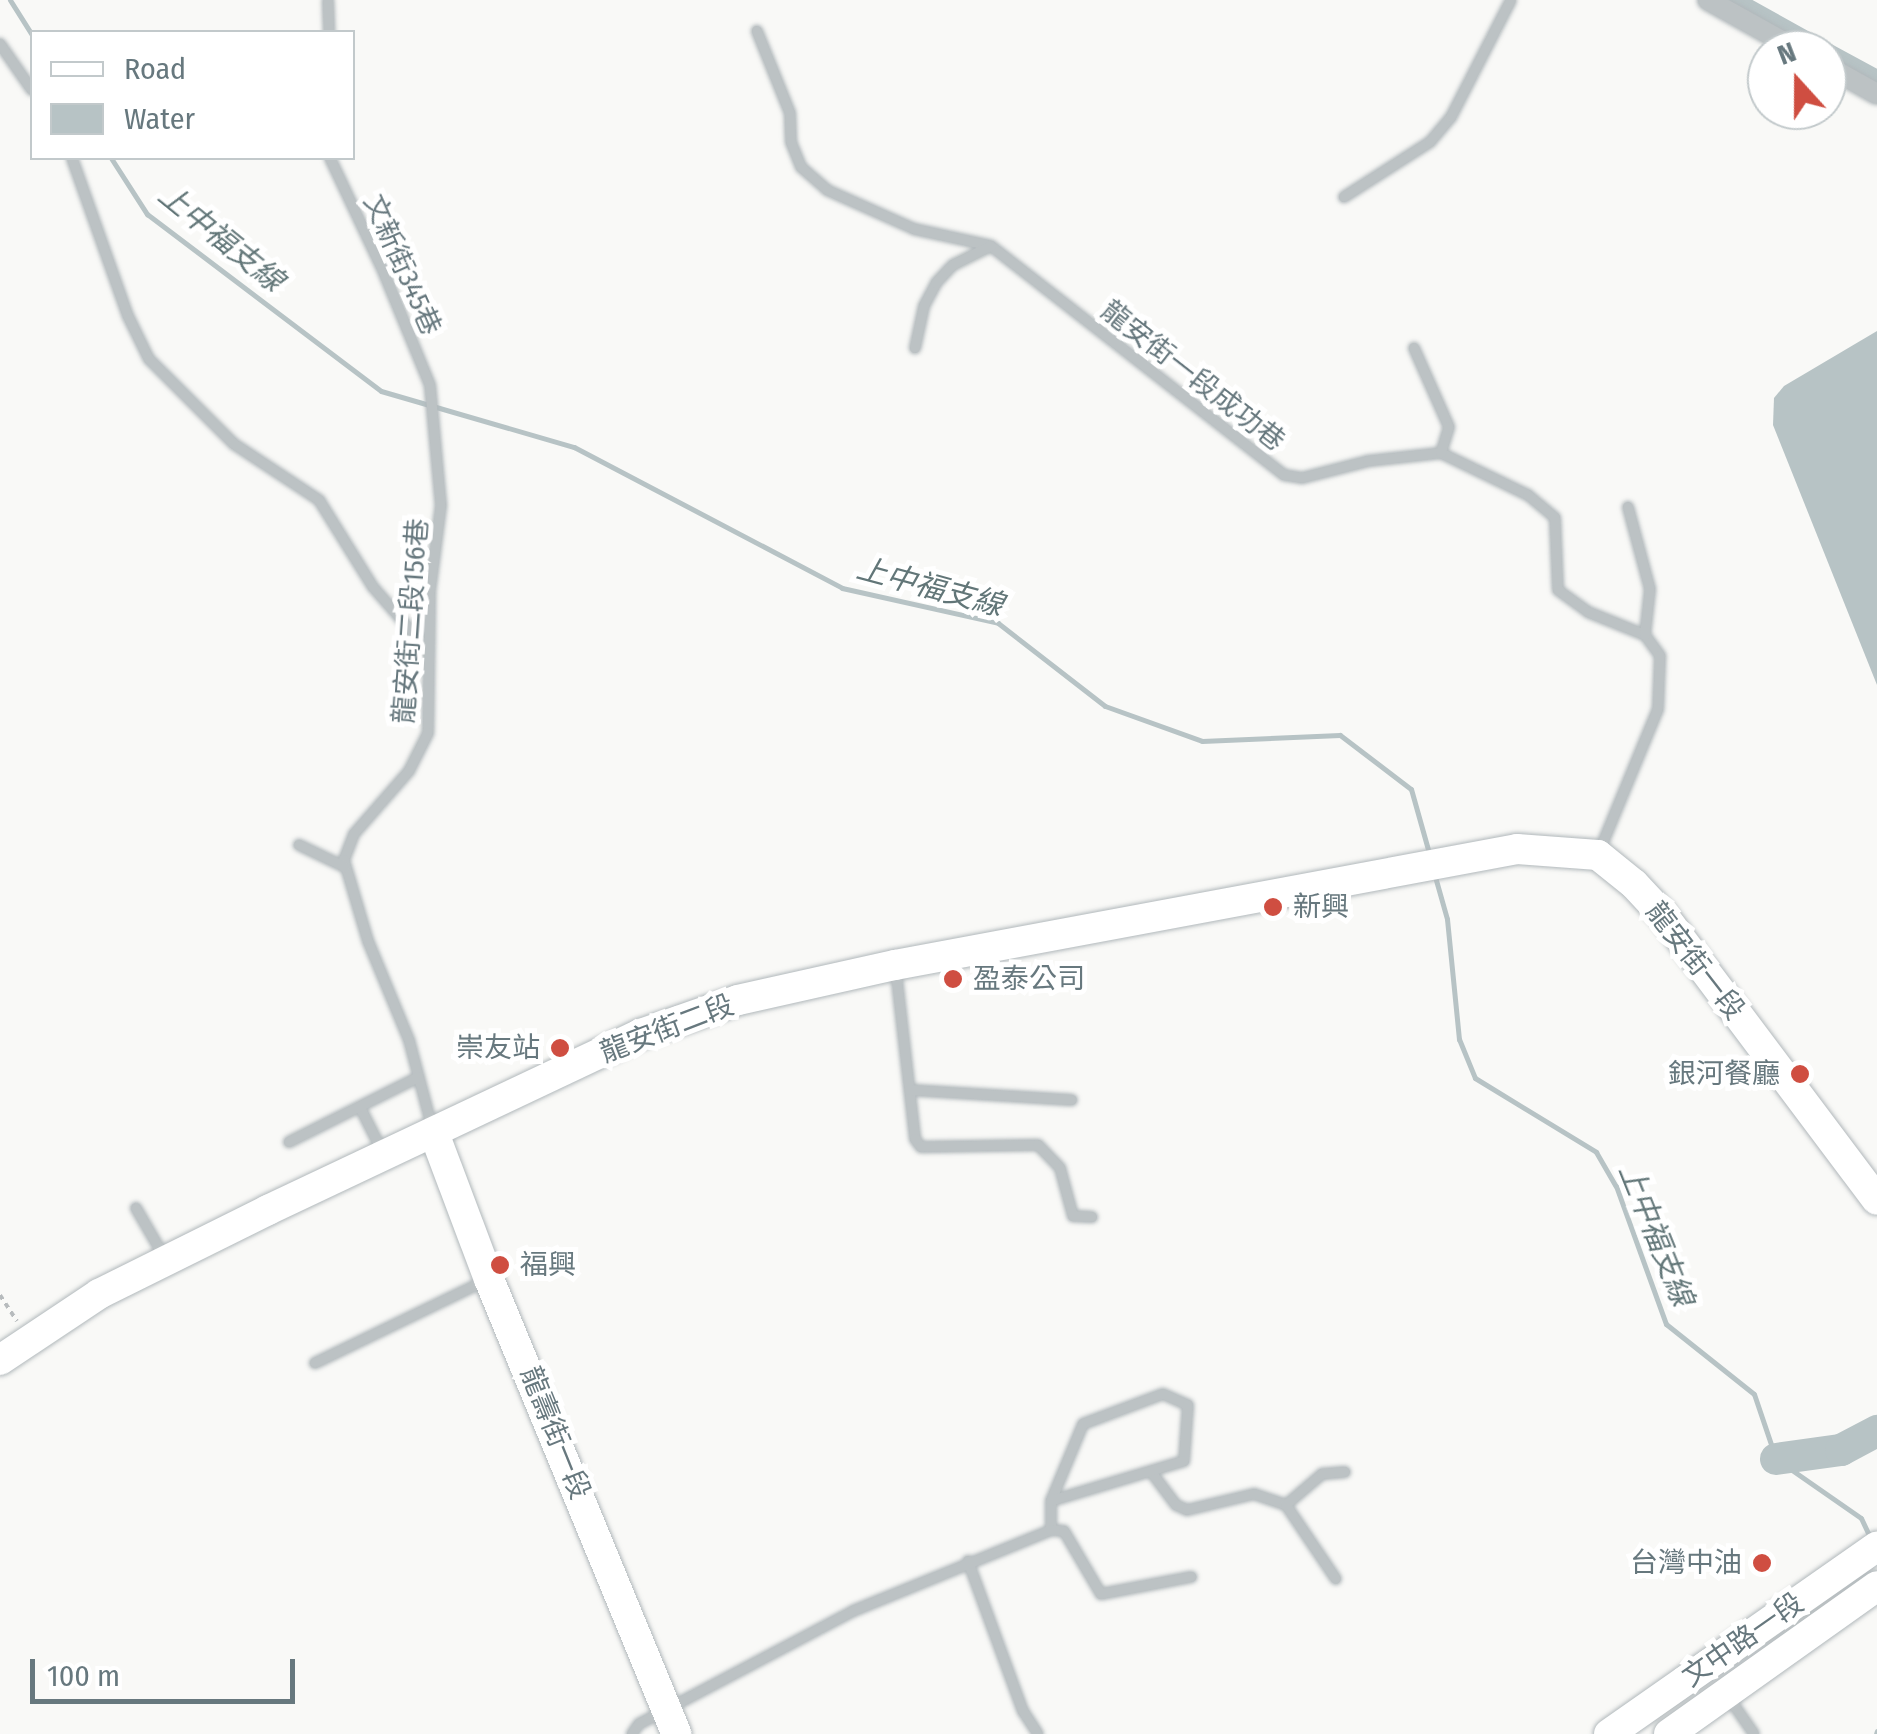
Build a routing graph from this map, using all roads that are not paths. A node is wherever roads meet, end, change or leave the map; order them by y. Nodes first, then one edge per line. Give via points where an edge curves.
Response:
1 (328, 0) edge
2 (1511, 0) edge
3 (1708, 0) edge
4 (329, 30) edge
5 (1762, 30) edge
6 (757, 31) dead end
7 (0, 44) edge
8 (1847, 77) edge
9 (30, 87) edge
10 (1877, 94) edge
11 (73, 160) edge
12 (331, 160) edge
13 (1344, 197) dead end
14 (991, 246) junction
15 (914, 348) dead end
16 (1414, 348) dead end
17 (434, 430) joint
18 (1441, 453) junction
19 (1628, 507) dead end
20 (1645, 635) junction
21 (429, 650) junction
22 (299, 846) dead end
23 (1598, 856) junction
24 (345, 867) junction
25 (895, 965) junction
26 (419, 1077) junction
27 (910, 1090) junction
28 (1072, 1100) dead end
29 (360, 1106) junction
30 (434, 1133) junction
31 (289, 1142) dead end
32 (384, 1156) junction
33 (1877, 1200) edge
34 (136, 1208) dead end
35 (1092, 1217) dead end
36 (166, 1260) junction
37 (489, 1279) junction
38 (0, 1360) edge
39 (314, 1363) dead end
40 (1344, 1472) dead end
41 (1152, 1473) junction
42 (1052, 1501) junction
43 (1286, 1505) junction
44 (1051, 1530) junction
45 (1877, 1546) edge
46 (968, 1562) junction
47 (1191, 1577) dead end
48 (1336, 1580) dead end
49 (1877, 1586) edge
50 (1727, 1694) junction
51 (672, 1722) edge
52 (632, 1734) edge
53 (1038, 1734) edge
54 (1609, 1734) edge
55 (1669, 1734) edge
56 (1754, 1734) edge

1 - 4 lane
2 - 13 lane via 1430,142
3 - 5 street
6 - 14 lane, 龍安街一段成功巷 via 790,113 790,142 802,167 828,190 914,229
7 - 9 lane
8 - 10 street
11 - 21 lane via 149,359 234,444 320,500 373,587
12 - 17 lane, 文新街345巷 via 430,392
14 - 15 lane via 952,265 936,282
14 - 18 lane, 龍安街一段成功巷 via 1284,475 1302,478 1368,461
16 - 18 lane via 1449,427
17 - 21 lane, 龍安街二段156巷 via 441,505
18 - 20 lane via 1528,494 1555,518 1558,590 1588,612
19 - 20 lane via 1650,589
20 - 23 lane via 1660,656 1658,709
21 - 24 lane, 龍安街二段156巷 via 428,734 410,771 354,834
22 - 24 lane
23 - 25 street, 龍安街二段 via 1518,849
23 - 33 street, 龍安街一段 via 1663,915
24 - 26 lane
25 - 27 lane
25 - 30 street, 龍安街二段 via 738,1000 641,1034
26 - 29 lane
26 - 30 lane
27 - 28 lane
27 - 35 lane via 921,1148 1038,1145 1060,1168 1073,1216
29 - 31 lane
29 - 32 lane
30 - 32 street, 龍安街二段
30 - 37 street, 龍壽街一段
32 - 36 street, 龍安街二段
34 - 36 lane
36 - 38 street, 龍安街二段 via 99,1294
37 - 39 lane
37 - 51 street, 龍壽街一段
40 - 43 lane via 1322,1474
41 - 42 lane
41 - 42 lane via 1184,1461 1188,1405 1163,1394 1083,1424
41 - 43 lane via 1187,1510 1254,1494
42 - 44 lane
43 - 48 lane
44 - 46 lane
44 - 47 lane via 1064,1531 1101,1594
45 - 54 street, 文中路一段
46 - 51 lane via 853,1610
46 - 53 lane
49 - 50 street, 文中路一段
50 - 55 street, 文中路一段
50 - 56 lane
51 - 52 lane via 639,1724

